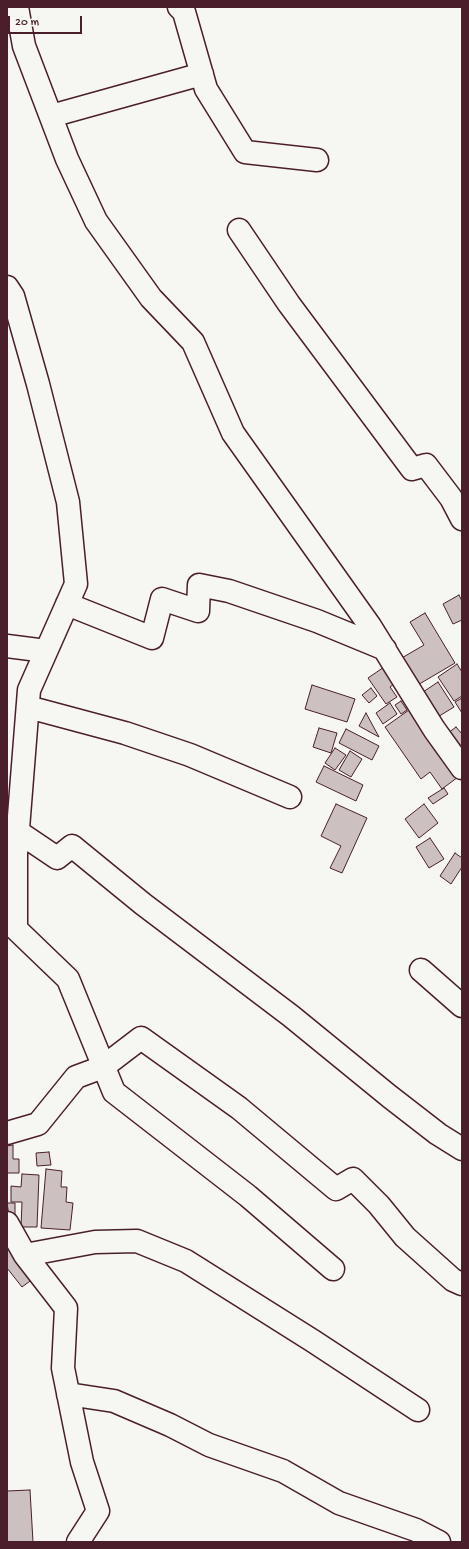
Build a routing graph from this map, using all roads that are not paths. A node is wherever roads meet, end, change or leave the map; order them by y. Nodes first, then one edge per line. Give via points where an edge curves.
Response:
1 (17, 7) edge
2 (179, 7) edge
3 (202, 74) junction
4 (51, 116) junction
5 (317, 160) dead end
6 (238, 230) dead end
7 (7, 287) edge
8 (462, 519) edge
9 (67, 604) junction
10 (7, 646) edge
11 (385, 649) junction
12 (46, 651) junction
13 (28, 707) junction
14 (462, 768) edge
15 (290, 798) dead end
16 (18, 831) junction
17 (420, 970) dead end
18 (462, 1006) edge
19 (103, 1067) junction
20 (7, 1133) edge
21 (462, 1149) edge
22 (7, 1223) edge
23 (25, 1255) junction
24 (333, 1269) dead end
25 (462, 1284) edge
26 (68, 1394) junction
27 (418, 1410) dead end
28 (78, 1542) edge
29 (439, 1542) edge

1 - 4 street via 24,46
2 - 3 street via 184,12
3 - 4 street
3 - 5 street via 206,89 245,152
4 - 11 street via 67,159 96,221 150,298 194,342 233,432
6 - 8 street via 289,304 412,469 426,466 451,498
7 - 9 street via 13,296 38,384 68,502 76,584
9 - 11 street via 152,638 162,599 198,611 199,585 229,591 318,621
9 - 12 street
10 - 12 street
11 - 14 street via 434,729
12 - 13 street via 29,690
13 - 15 street via 125,733 190,755
13 - 16 street
16 - 19 street via 16,929 68,979
16 - 21 street via 57,858 72,846 291,1016 395,1101
17 - 18 street
19 - 20 street via 76,1077 38,1124
19 - 24 street via 114,1092 248,1196
19 - 25 street via 141,1038 239,1108 336,1188 353,1179 379,1205 405,1237 453,1280
22 - 23 street
23 - 26 street via 66,1308 63,1368
23 - 27 street via 94,1242 137,1241 186,1261
26 - 28 street via 82,1462 98,1511
26 - 29 street via 114,1401 209,1445 283,1471 339,1503 416,1530

